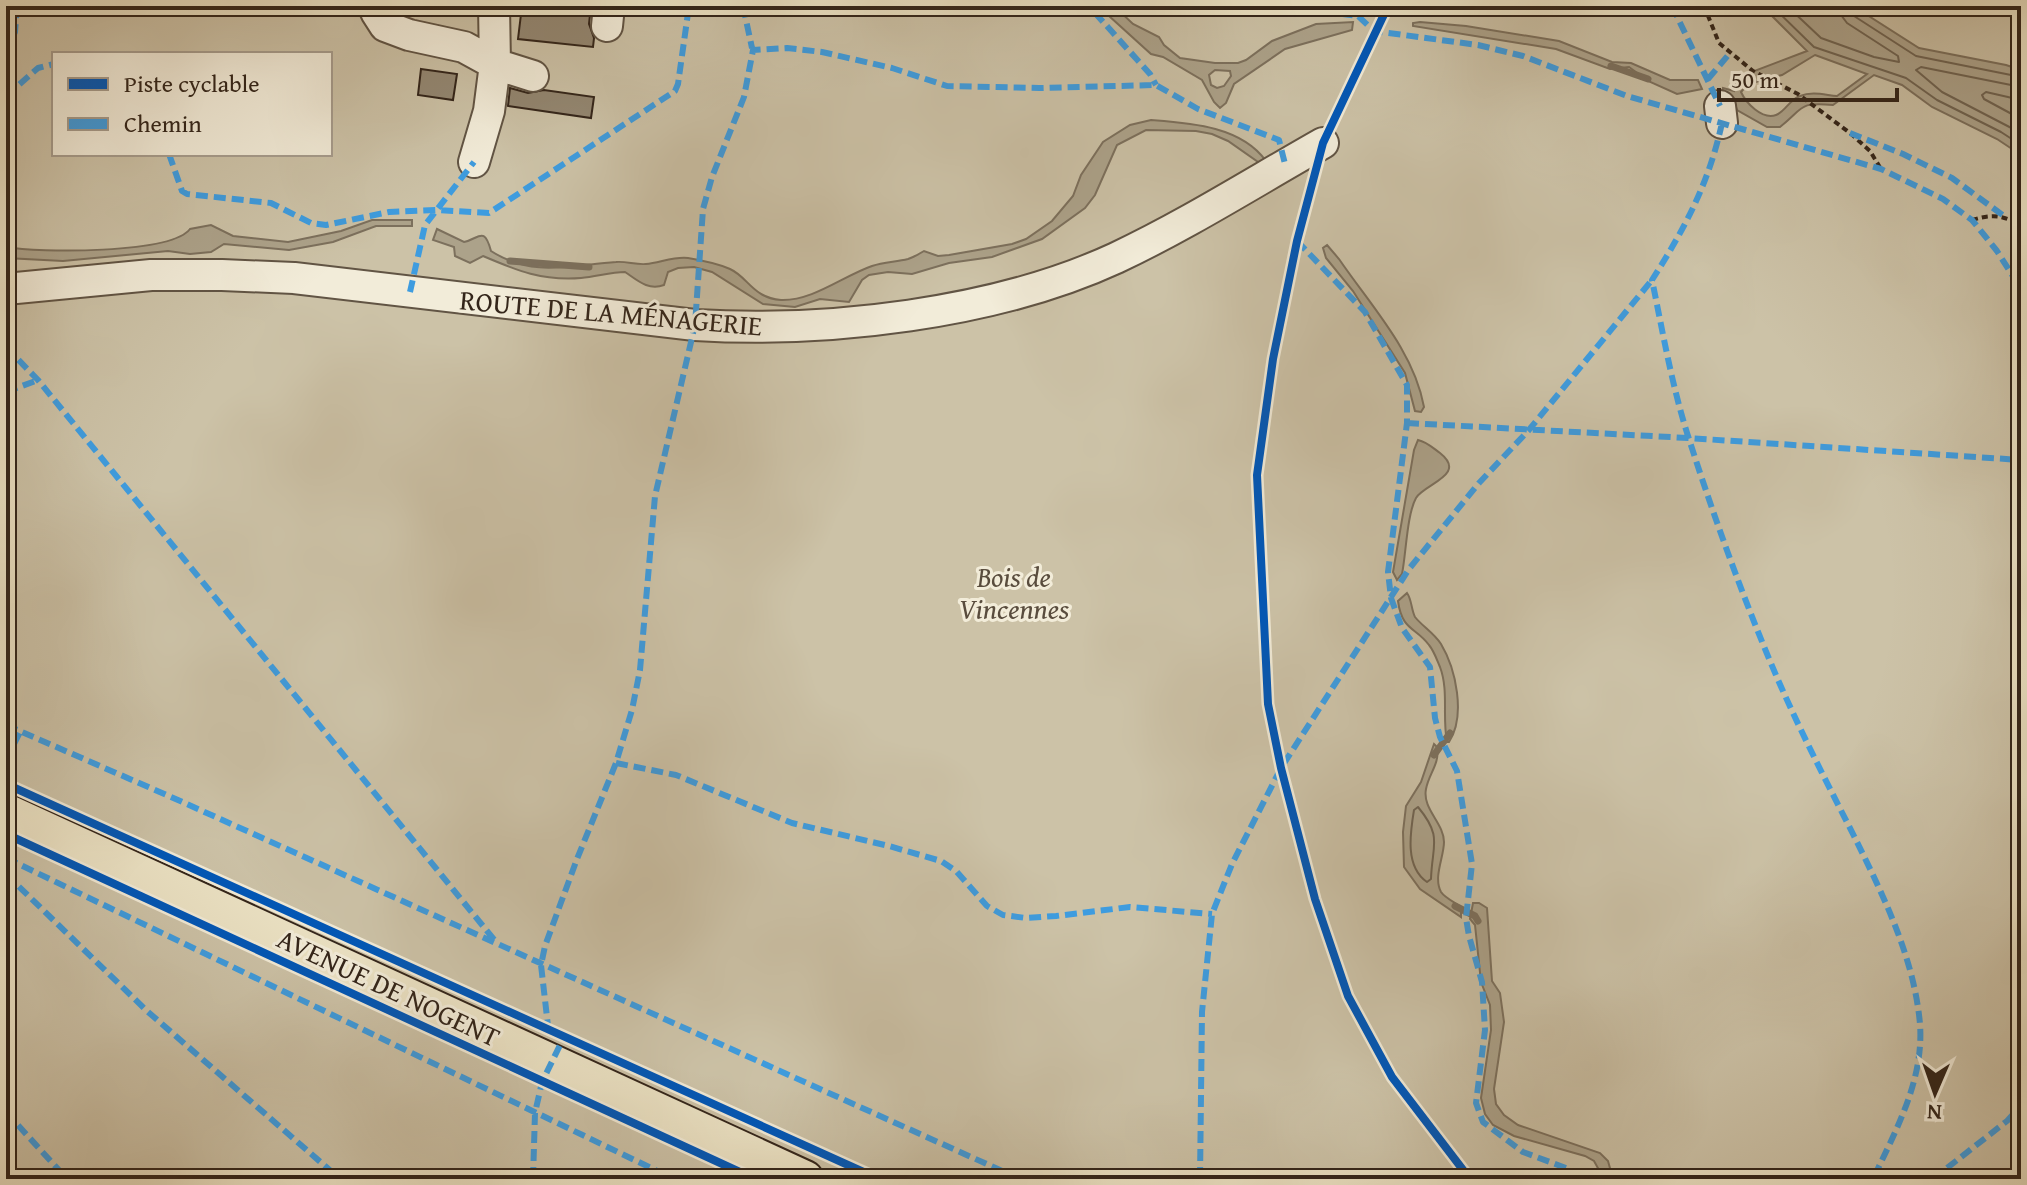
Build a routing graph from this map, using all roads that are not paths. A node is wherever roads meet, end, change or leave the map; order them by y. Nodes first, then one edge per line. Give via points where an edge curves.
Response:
1 (376, 6) edge
2 (494, 6) edge
3 (495, 64) junction
4 (533, 76) dead end
5 (1323, 143) dead end
6 (474, 162) dead end
7 (6, 289) edge
8 (6, 812) edge
9 (805, 1179) edge

1 - 3 lane via 385,26 464,47
2 - 3 lane
3 - 4 lane
3 - 6 lane
5 - 7 lane, ROUTE DE LA MÉNAGERIE via 1224,203 1113,259 999,296 879,320 695,325 294,278 222,275 151,275
8 - 9 main road, AVENUE DE NOGENT

